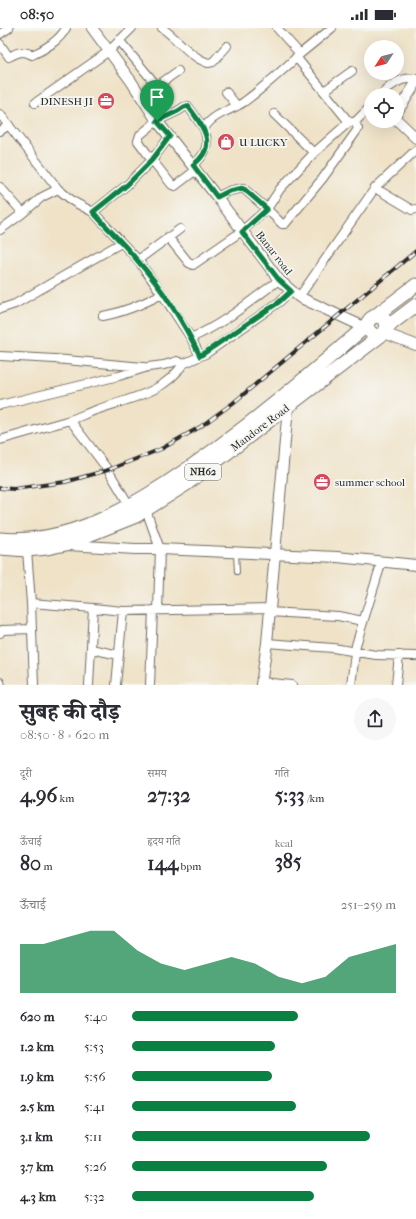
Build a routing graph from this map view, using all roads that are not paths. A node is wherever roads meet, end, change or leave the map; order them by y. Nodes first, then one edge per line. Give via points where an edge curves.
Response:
1 (9, 28) edge
2 (66, 28) edge
3 (92, 28) edge
4 (132, 28) edge
5 (162, 28) edge
6 (277, 28) edge
7 (332, 28) edge
8 (0, 34) edge
9 (119, 40) junction
10 (0, 44) edge
11 (227, 46) dead end
12 (109, 51) junction
13 (298, 55) junction
14 (178, 71) dead end
15 (352, 71) dead end
16 (416, 79) edge
17 (416, 84) edge
18 (388, 88) edge
19 (324, 91) junction
20 (226, 92) dead end
21 (404, 102) edge
22 (35, 103) dead end
23 (237, 106) junction
24 (364, 112) edge
25 (0, 114) edge
26 (274, 114) dead end
27 (157, 121) junction
28 (352, 122) junction
29 (9, 124) junction
30 (404, 127) edge
31 (204, 129) junction
32 (0, 132) edge
33 (170, 136) junction
34 (416, 138) edge
35 (416, 150) edge
36 (314, 153) junction
37 (152, 160) junction
38 (194, 167) junction
39 (0, 187) edge
40 (375, 188) junction
41 (58, 189) junction
42 (217, 197) junction
43 (267, 209) junction
44 (416, 209) edge
45 (93, 212) junction
46 (23, 213) junction
47 (180, 229) dead end
48 (0, 230) edge
49 (242, 232) junction
50 (168, 237) junction
51 (121, 243) junction
52 (138, 260) junction
53 (279, 280) junction
54 (416, 285) edge
55 (162, 294) junction
56 (295, 294) junction
57 (416, 305) edge
58 (0, 310) edge
59 (103, 316) dead end
60 (369, 323) junction
61 (383, 332) junction
62 (191, 338) junction
63 (416, 345) edge
64 (0, 356) edge
65 (200, 356) junction
66 (183, 364) junction
67 (148, 367) junction
68 (0, 405) edge
69 (288, 407) junction
70 (70, 420) junction
71 (0, 440) edge
72 (137, 510) junction
73 (0, 539) edge
74 (66, 544) junction
75 (0, 548) edge
76 (160, 548) junction
77 (27, 550) junction
78 (236, 552) junction
79 (274, 554) junction
80 (382, 561) junction
81 (416, 565) edge
82 (237, 572) dead end
83 (31, 603) junction
84 (93, 608) junction
85 (156, 610) junction
86 (269, 610) junction
87 (123, 611) junction
88 (363, 621) junction
89 (32, 629) junction
90 (0, 633) edge
91 (267, 643) junction
92 (91, 649) junction
93 (355, 652) junction
94 (119, 655) junction
95 (399, 655) junction
96 (416, 656) edge
97 (261, 684) edge
98 (34, 685) edge
99 (90, 685) edge
100 (116, 685) edge
101 (150, 685) edge
102 (292, 685) edge
103 (351, 685) edge
104 (396, 685) edge

1 - 8 street
2 - 10 street via 40,52 32,55 25,51 9,57
3 - 12 street, Banar road
4 - 9 street
5 - 11 street via 204,62 213,62
6 - 13 street
7 - 13 street
9 - 12 street
9 - 14 street via 157,86
12 - 22 street
12 - 27 street, Banar road
13 - 19 street
13 - 23 street via 277,76
15 - 19 street
16 - 18 street via 408,77
17 - 21 street
19 - 28 street
20 - 23 street
23 - 31 street via 216,116
24 - 28 street
25 - 29 street
26 - 36 street
27 - 31 street via 188,106
27 - 33 street, Banar road
27 - 37 street via 138,138
28 - 36 street
28 - 43 street via 358,129 288,222 282,224
29 - 32 street
29 - 41 street
30 - 34 street
31 - 38 street via 208,144
33 - 37 street
33 - 38 street, Banar road
35 - 40 street
36 - 43 street via 280,189
37 - 38 street via 175,186
37 - 45 street via 127,185
38 - 42 street, Banar road
39 - 46 street
40 - 44 street via 412,210
40 - 56 street
41 - 45 street via 74,202
41 - 46 street via 42,197
42 - 43 street via 243,188
42 - 49 street, Banar road
43 - 49 street
45 - 51 street
46 - 48 street
47 - 50 street
49 - 50 street via 193,265
49 - 53 street, Banar road
50 - 52 street
51 - 52 street
51 - 58 street via 15,304
52 - 55 street
53 - 56 street, Banar road
53 - 62 street via 231,317
54 - 60 highway, Mandore Road / NH62
55 - 59 street via 125,311
55 - 62 street
56 - 60 street, Banar road
56 - 65 street via 279,302
57 - 61 highway, Mandore Road / NH62
60 - 61 highway via 382,318 387,324
60 - 72 highway, Mandore Road / NH62 via 256,418 159,488
61 - 63 street
61 - 69 highway, Mandore Road / NH62
62 - 65 street
64 - 67 street
65 - 66 street
66 - 67 street via 177,361
66 - 70 street via 179,371 157,388
67 - 68 street
69 - 72 highway, Mandore Road / NH62 via 186,485
69 - 79 street
70 - 71 street
70 - 72 street
72 - 73 highway, Mandore Road / NH62 via 48,536
72 - 74 highway, Mandore Road / NH62
72 - 76 street
74 - 76 street via 135,550
74 - 77 highway, Mandore Road / NH62
75 - 77 highway, Mandore Road / NH62
76 - 78 street
76 - 85 street
77 - 83 street
78 - 79 street
78 - 82 lane
79 - 80 street
79 - 86 street
80 - 81 street
80 - 88 street
83 - 84 street
83 - 89 street
84 - 87 street
84 - 92 street
85 - 86 street
85 - 87 street
85 - 101 street
86 - 88 street via 338,616
86 - 91 street
87 - 94 street
88 - 93 street
89 - 90 street via 7,629
89 - 98 street
91 - 93 street
91 - 97 street
92 - 94 street
92 - 99 street
93 - 95 street
93 - 103 street
94 - 100 street
95 - 96 street
95 - 104 street
97 - 102 street

